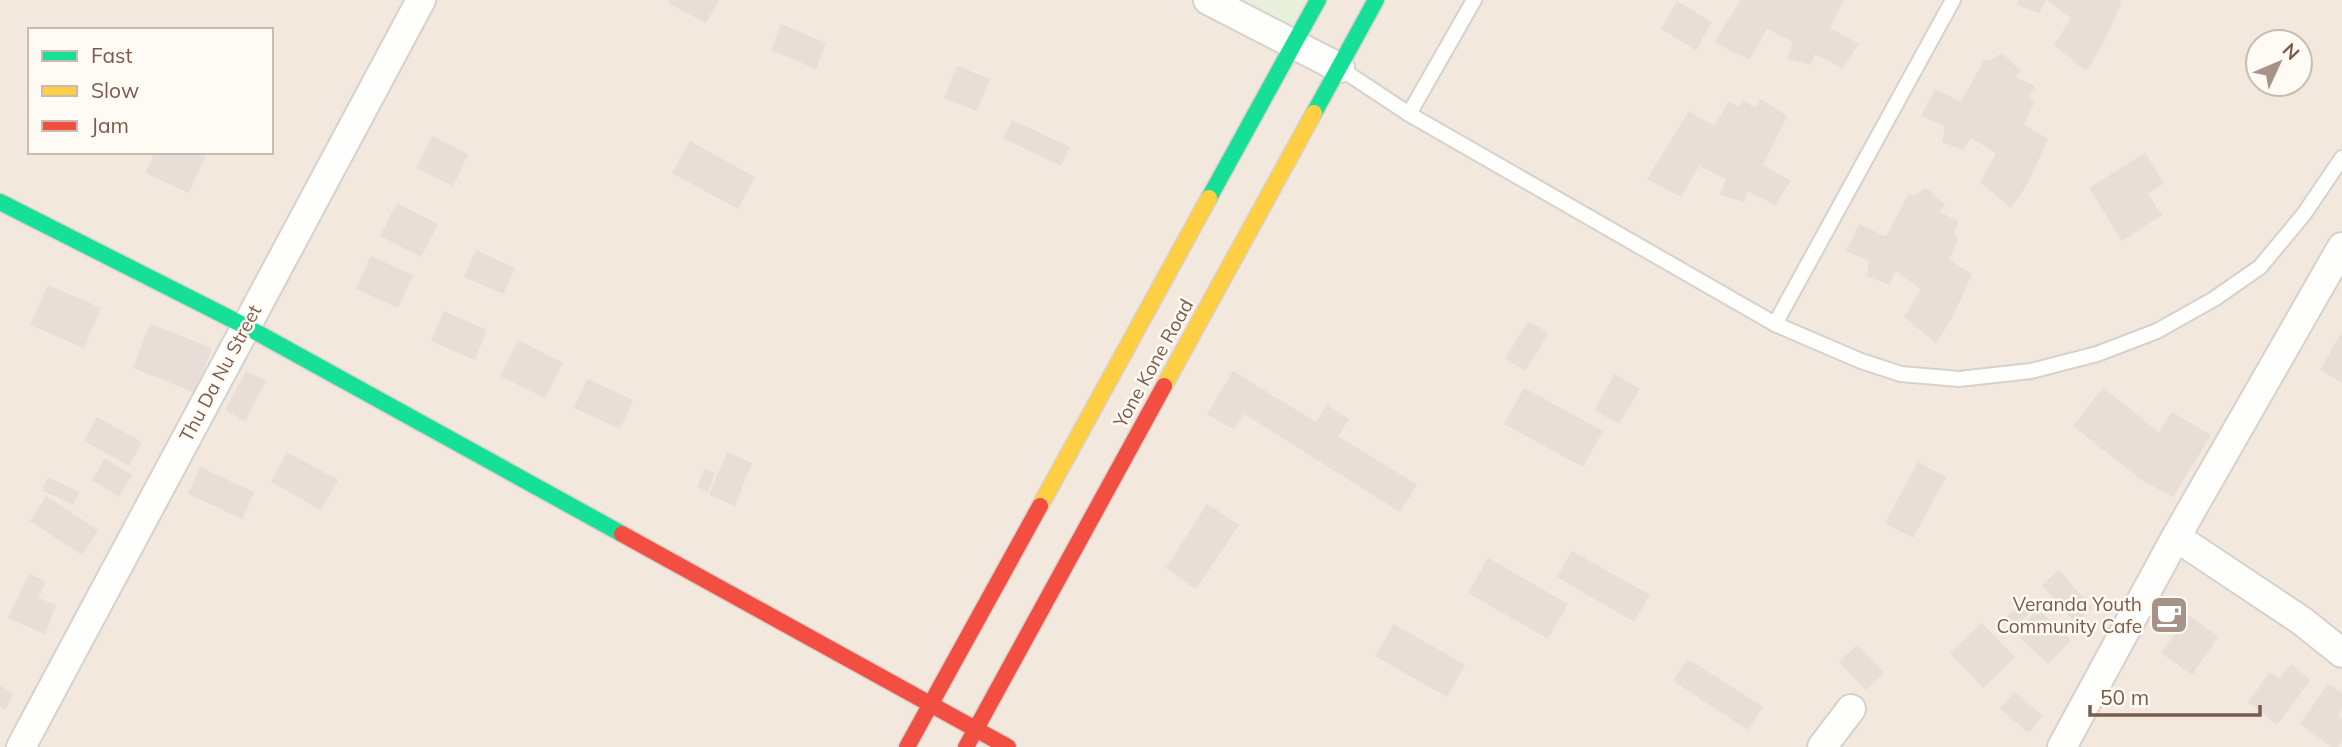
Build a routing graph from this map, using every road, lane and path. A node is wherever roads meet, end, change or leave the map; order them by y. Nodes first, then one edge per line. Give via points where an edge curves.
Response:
1 (421, 0) edge
2 (1208, 0) edge
3 (1318, 0) edge
4 (1376, 0) edge
5 (1474, 0) edge
6 (1953, 0) edge
7 (1294, 43) junction
8 (1340, 68) junction
9 (1409, 114) junction
10 (2342, 158) edge
11 (0, 202) edge
12 (2342, 247) edge
13 (1775, 324) junction
14 (245, 326) junction
15 (2176, 537) junction
16 (2342, 653) edge
17 (930, 705) junction
18 (1850, 709) dead end
19 (975, 730) junction
20 (21, 747) edge
21 (907, 747) edge
22 (966, 747) edge
23 (1008, 747) edge
24 (1822, 747) edge
25 (2062, 747) edge

1 - 14 street, Thu Da Nu Street
2 - 7 street
3 - 7 street
4 - 8 street, Yone Kone Road
5 - 9 lane
6 - 13 lane
7 - 8 street
7 - 17 street via 1079,448
8 - 9 lane
8 - 19 street, Yone Kone Road via 1111,468
9 - 13 lane
10 - 13 lane via 2260,267 2157,331 2096,354 2031,371 1959,379 1901,374
11 - 14 street
12 - 15 street
14 - 17 street
14 - 20 street, Thu Da Nu Street
15 - 16 street
15 - 25 street
17 - 19 street
17 - 21 street
18 - 24 street
19 - 22 street, Yone Kone Road
19 - 23 street

